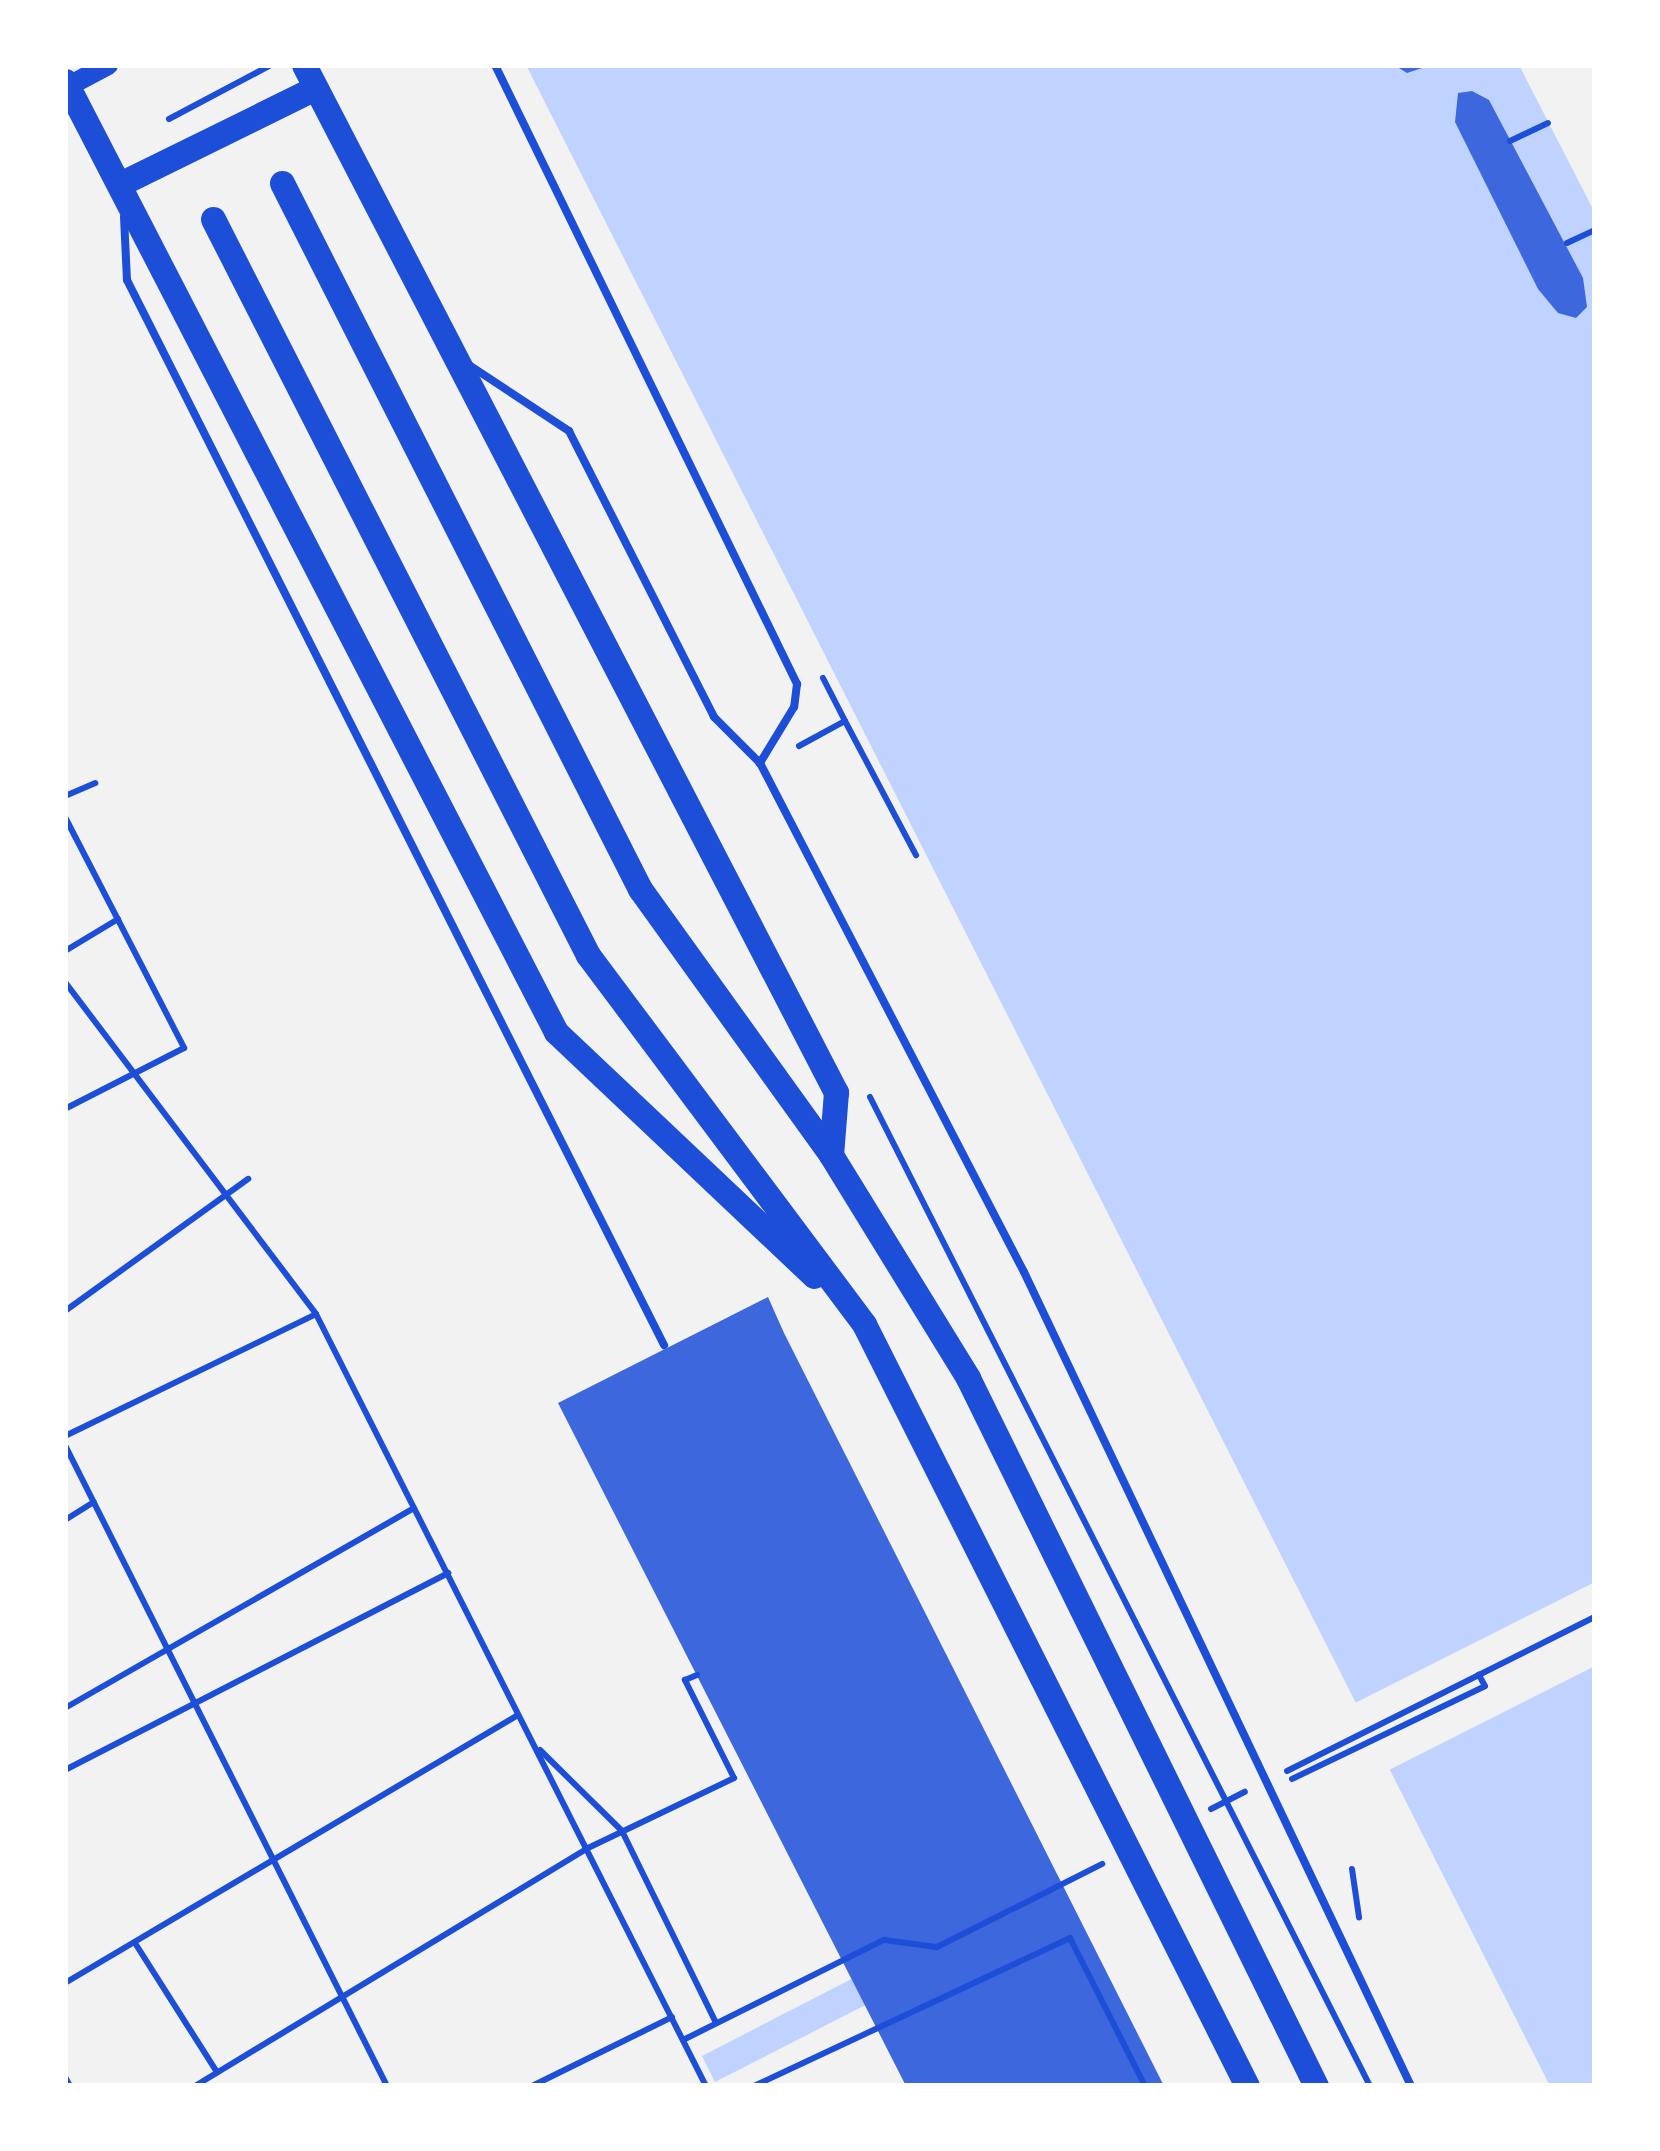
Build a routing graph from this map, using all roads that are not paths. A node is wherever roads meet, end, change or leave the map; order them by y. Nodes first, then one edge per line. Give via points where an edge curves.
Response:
1 (108, 65) edge
2 (495, 65) edge
3 (309, 76) edge
4 (66, 85) edge
5 (122, 183) junction
6 (282, 183) dead end
7 (213, 219) dead end
8 (453, 356) junction
9 (760, 763) junction
10 (832, 1155) junction
11 (864, 1324) junction
12 (664, 1345) dead end
13 (1247, 2086) edge
14 (1316, 2086) edge
15 (1412, 2086) edge

1 - 4 main road
2 - 9 lane via 797,684 794,707
3 - 5 main road
3 - 8 main road
4 - 5 main road
5 - 11 main road via 556,1032
5 - 12 lane via 127,280
6 - 10 main road via 640,889
7 - 11 main road via 588,955
8 - 9 lane via 568,431 714,717
8 - 10 main road via 836,1092
9 - 15 lane via 1024,1272
10 - 14 main road via 968,1378
11 - 13 main road

